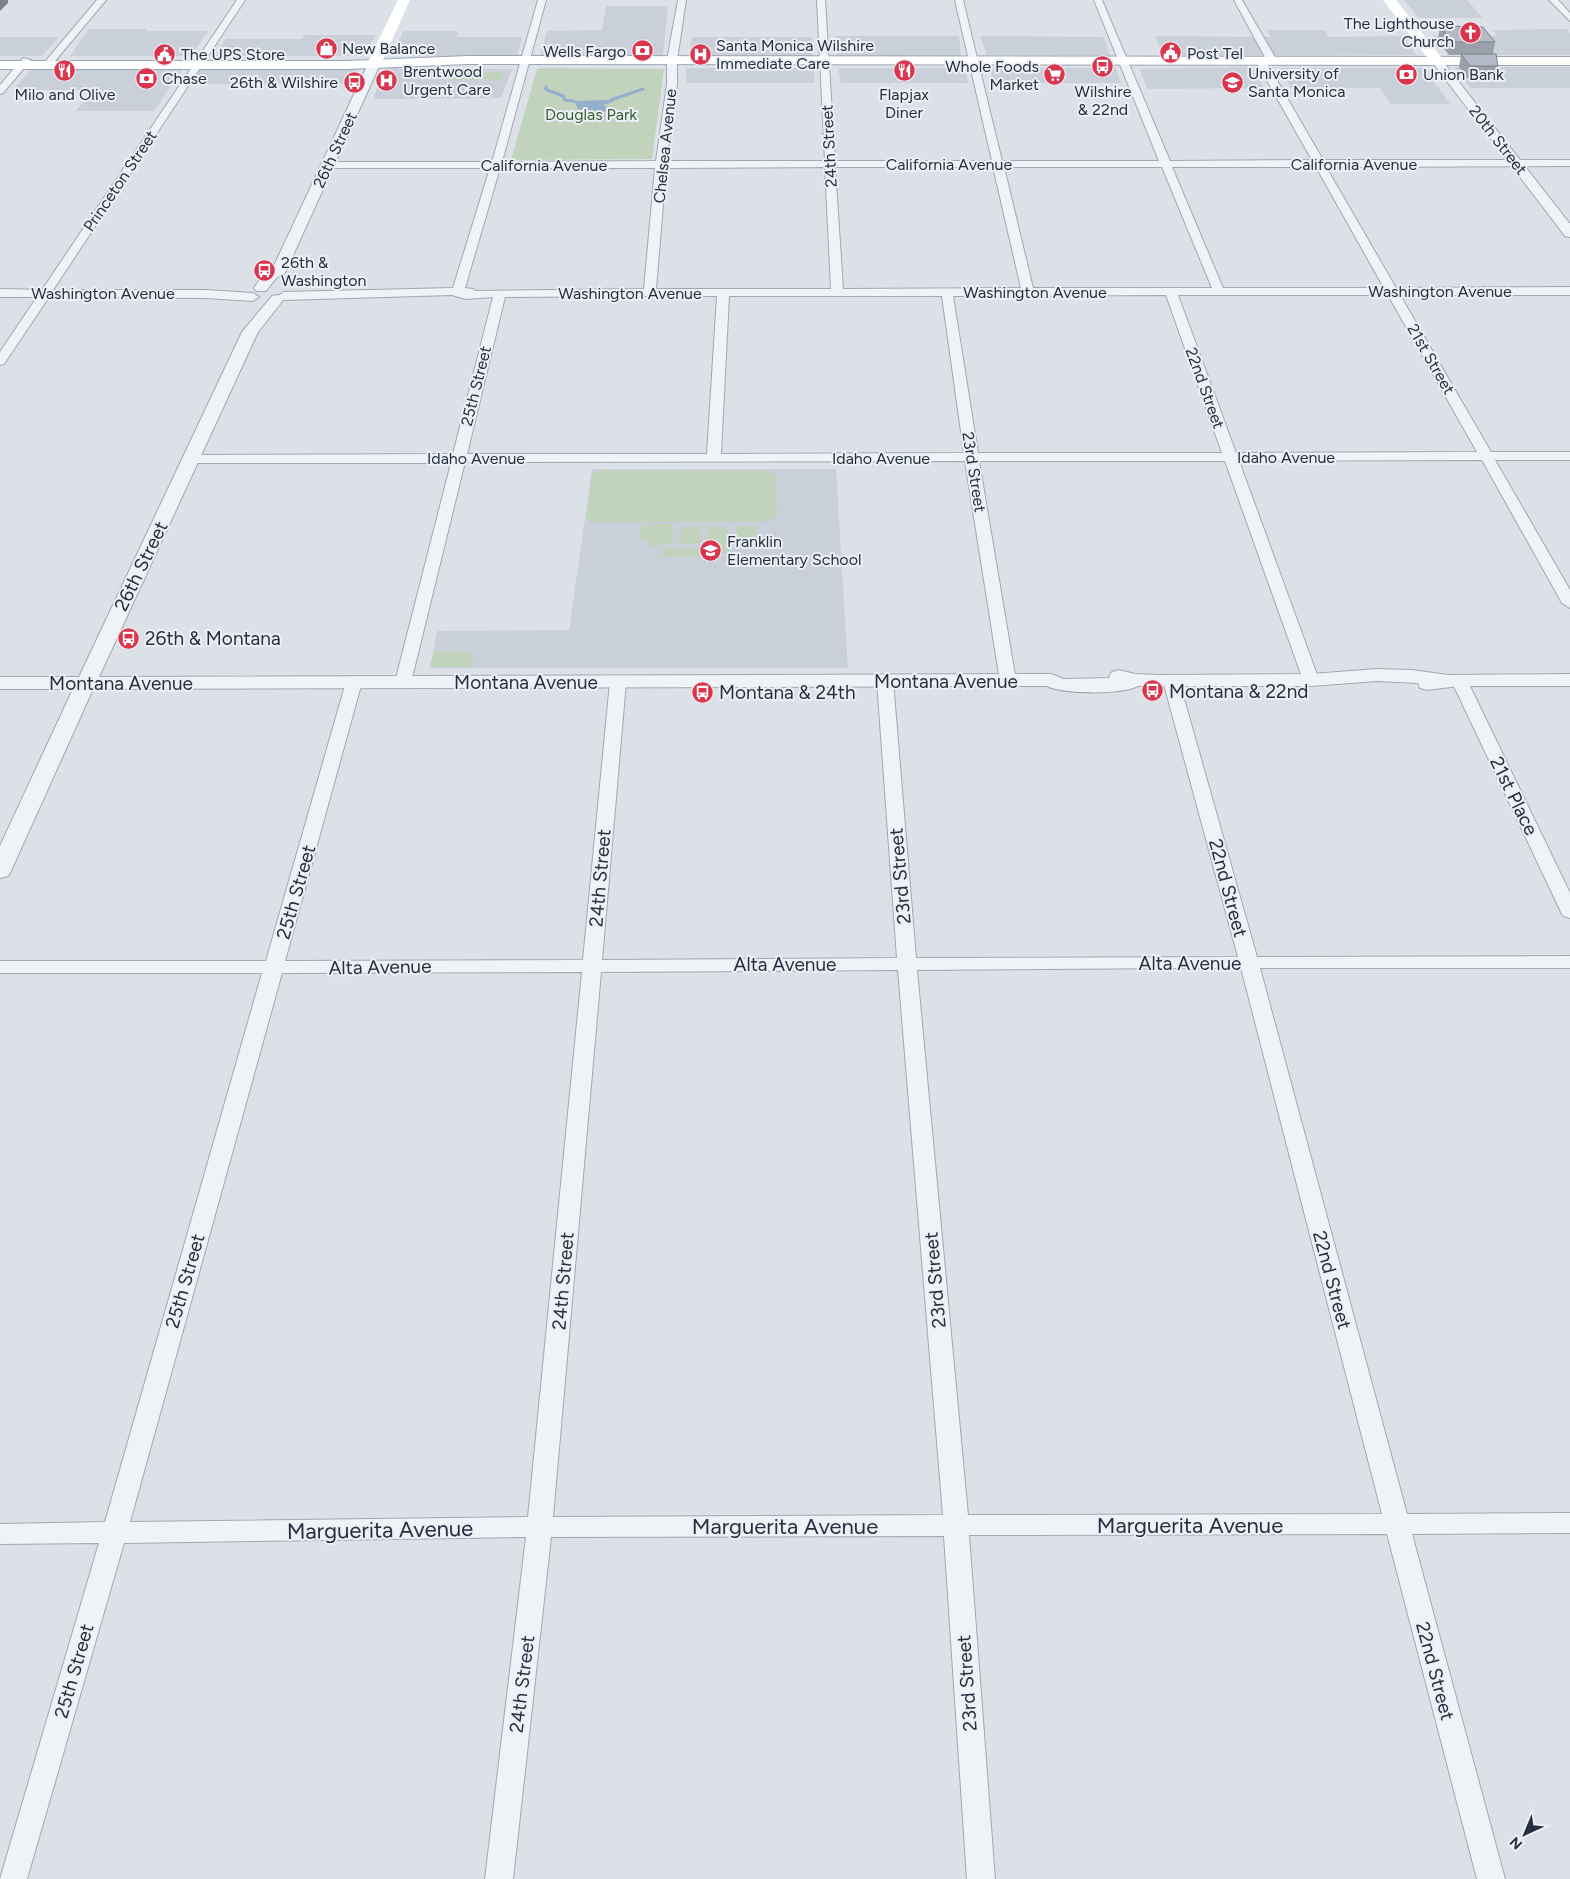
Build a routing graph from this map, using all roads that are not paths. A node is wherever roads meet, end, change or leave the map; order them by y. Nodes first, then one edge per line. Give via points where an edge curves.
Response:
1 (102, 0) edge
2 (241, 0) edge
3 (404, 0) edge
4 (542, 0) edge
5 (682, 0) edge
6 (821, 0) edge
7 (959, 0) edge
8 (1098, 0) edge
9 (1238, 0) edge
10 (1389, 0) edge
11 (1553, 0) edge
12 (1570, 18) edge
13 (0, 60) edge
14 (1272, 61) junction
15 (1349, 61) junction
16 (1437, 61) junction
17 (1570, 61) edge
18 (48, 62) junction
19 (199, 62) junction
20 (375, 62) junction
21 (524, 62) junction
22 (672, 62) junction
23 (824, 62) junction
24 (974, 62) junction
25 (1124, 62) junction
26 (24, 63) junction
27 (0, 65) edge
28 (0, 90) edge
29 (1570, 163) edge
30 (830, 164) junction
31 (998, 164) junction
32 (1166, 164) junction
33 (1320, 164) junction
34 (1517, 164) junction
35 (328, 165) junction
36 (496, 165) junction
37 (662, 165) junction
38 (1570, 233) edge
39 (281, 289) junction
40 (1391, 291) junction
41 (1570, 291) edge
42 (723, 292) junction
43 (948, 292) junction
44 (1028, 292) junction
45 (1170, 292) junction
46 (1219, 292) junction
47 (0, 293) edge
48 (45, 293) junction
49 (457, 293) junction
50 (500, 293) junction
51 (650, 293) junction
52 (837, 293) junction
53 (257, 298) junction
54 (0, 361) edge
55 (1487, 456) junction
56 (1570, 456) edge
57 (971, 457) junction
58 (1230, 457) junction
59 (458, 458) junction
60 (714, 458) junction
61 (192, 459) junction
62 (1570, 603) edge
63 (1008, 680) junction
64 (1171, 680) junction
65 (1311, 680) junction
66 (1451, 680) junction
67 (1570, 680) edge
68 (884, 681) junction
69 (354, 682) junction
70 (403, 682) junction
71 (618, 682) junction
72 (0, 683) edge
73 (87, 683) junction
74 (0, 871) edge
75 (1570, 912) edge
76 (1570, 962) edge
77 (1249, 963) junction
78 (592, 964) junction
79 (907, 964) junction
80 (0, 967) edge
81 (274, 968) junction
82 (1395, 1524) junction
83 (1570, 1524) edge
84 (956, 1525) junction
85 (540, 1527) junction
86 (0, 1534) edge
87 (114, 1534) junction
88 (13, 1879) edge
89 (500, 1879) edge
90 (981, 1879) edge
91 (1491, 1879) edge

1 - 18 street
2 - 19 street, Princeton Street
3 - 20 main road, 26th Street
4 - 21 street
5 - 22 street, Chelsea Avenue
6 - 23 street, 24th Street
7 - 24 street
8 - 25 street
9 - 14 street, 21st Street
10 - 16 main road, 20th Street
11 - 12 street
13 - 26 main road
14 - 15 main road
14 - 15 main road
14 - 25 main road
14 - 33 street, 21st Street
15 - 16 main road
16 - 17 main road
16 - 34 street, 20th Street
18 - 19 main road
18 - 26 main road
19 - 20 main road
19 - 48 street, Princeton Street
20 - 21 main road
20 - 35 street, 26th Street
21 - 22 main road
21 - 36 street
22 - 23 main road
22 - 37 street, Chelsea Avenue
23 - 24 main road
23 - 30 street, 24th Street
24 - 25 main road
24 - 31 street
25 - 32 street
26 - 27 main road
26 - 28 street
29 - 34 street, California Avenue
30 - 31 street, California Avenue
30 - 37 street, California Avenue
30 - 52 street, 24th Street
31 - 32 street, California Avenue
31 - 44 street
32 - 33 street, California Avenue
32 - 46 street
33 - 34 street, California Avenue
33 - 40 street, 21st Street
34 - 38 street, 20th Street
35 - 36 street, California Avenue
35 - 39 street, 26th Street
36 - 37 street, California Avenue
36 - 49 street
37 - 51 street, Chelsea Avenue
39 - 49 street, Washington Avenue via 330,294
39 - 53 street
39 - 53 street, 26th Street via 267,312
40 - 41 street, Washington Avenue
40 - 46 street, Washington Avenue
40 - 55 street, 21st Street
42 - 51 street, Washington Avenue
42 - 52 street, Washington Avenue
42 - 60 street
43 - 44 street, Washington Avenue
43 - 52 street, Washington Avenue
43 - 57 street, 23rd Street
44 - 45 street, Washington Avenue
45 - 46 street, Washington Avenue
45 - 58 street, 22nd Street
47 - 48 street, Washington Avenue
48 - 53 street, Washington Avenue via 206,294
48 - 54 street, Princeton Street
49 - 50 street, Washington Avenue
50 - 51 street, Washington Avenue
50 - 59 street, 25th Street
53 - 61 street, 26th Street via 250,332
55 - 56 street, Idaho Avenue
55 - 58 street, Idaho Avenue
55 - 62 street, 21st Street
57 - 58 street, Idaho Avenue
57 - 60 street, Idaho Avenue
57 - 63 street, 23rd Street
58 - 65 street, 22nd Street
59 - 60 street, Idaho Avenue
59 - 61 street, Idaho Avenue
59 - 70 street, 25th Street
61 - 73 street, 26th Street
63 - 64 street, Montana Avenue via 1051,680 1062,685
63 - 68 street, Montana Avenue
64 - 65 street, Montana Avenue
64 - 77 street, 22nd Street
65 - 66 street, Montana Avenue via 1332,684 1428,684
66 - 67 street, Montana Avenue
66 - 75 street, 21st Place
68 - 71 street, Montana Avenue
68 - 79 street, 23rd Street
69 - 70 street, Montana Avenue
69 - 73 street, Montana Avenue
69 - 81 street, 25th Street
70 - 71 street, Montana Avenue
71 - 78 street, 24th Street
72 - 73 street, Montana Avenue
73 - 74 street, 26th Street
76 - 77 street, Alta Avenue
77 - 79 street, Alta Avenue
77 - 82 street, 22nd Street
78 - 79 street, Alta Avenue
78 - 81 street, Alta Avenue
78 - 85 street, 24th Street
79 - 84 street, 23rd Street
80 - 81 street, Alta Avenue
81 - 87 street, 25th Street
82 - 83 street, Marguerita Avenue
82 - 84 street, Marguerita Avenue
82 - 91 street, 22nd Street
84 - 85 street, Marguerita Avenue
84 - 90 street, 23rd Street
85 - 87 street, Marguerita Avenue
85 - 89 street, 24th Street
86 - 87 street, Marguerita Avenue
87 - 88 street, 25th Street

